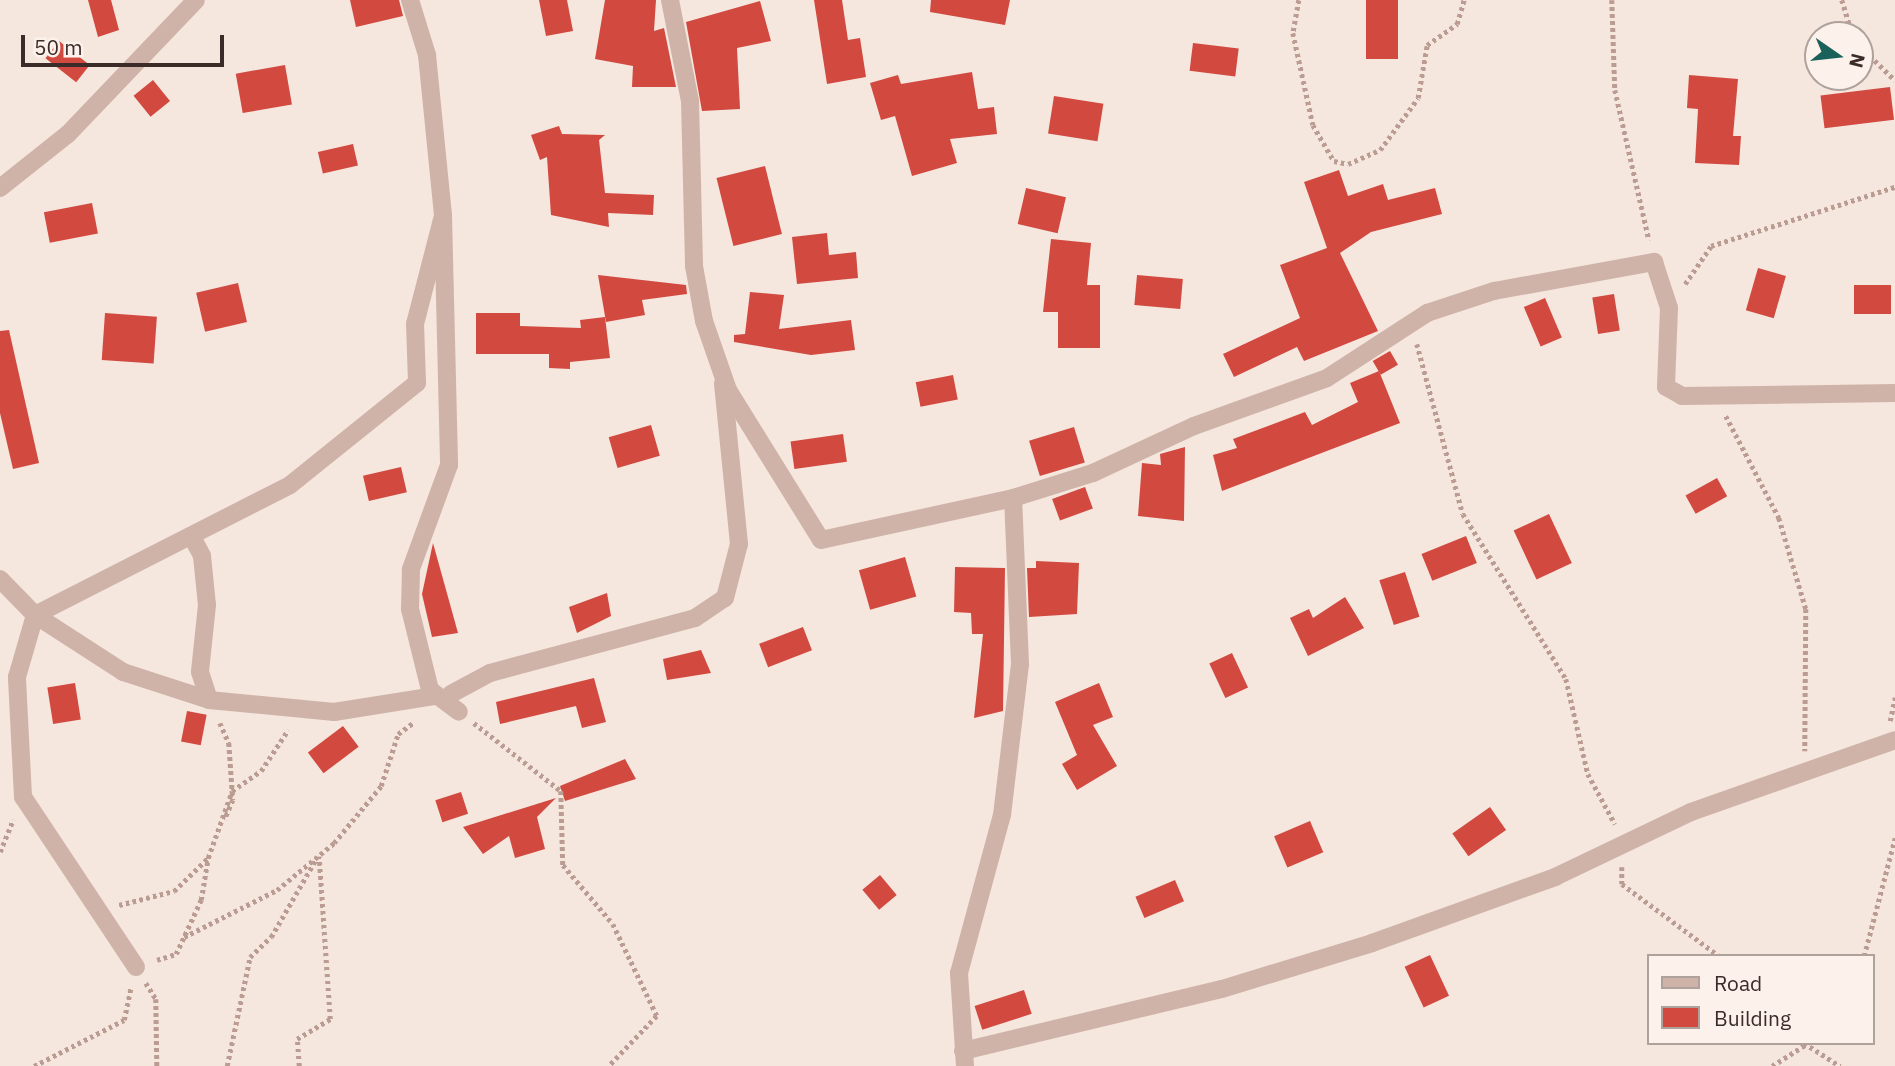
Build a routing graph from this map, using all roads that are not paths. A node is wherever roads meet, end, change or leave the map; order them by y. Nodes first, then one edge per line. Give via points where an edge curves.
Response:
1 (196, 0) edge
2 (410, 0) edge
3 (670, 0) edge
4 (0, 188) edge
5 (443, 216) junction
6 (723, 376) junction
7 (1895, 393) edge
8 (1013, 498) junction
9 (192, 537) junction
10 (0, 579) edge
11 (35, 615) junction
12 (9, 677) edge
13 (442, 697) junction
14 (209, 700) junction
15 (459, 712) road end
16 (1895, 740) edge
17 (136, 967) road end
18 (964, 1058) edge

1 - 4 street via 68,134
2 - 5 street via 427,55
3 - 6 street via 690,101 694,266
5 - 9 street via 415,324 416,383 290,485
5 - 13 street via 449,465 424,523 410,595 419,661
6 - 8 street via 821,540
6 - 13 street via 739,544 725,597 695,618 491,673
7 - 8 street via 1774,390 1718,400 1682,396 1666,387 1669,308 1654,262 1494,291 1412,323 1327,378 1194,426 1093,473
8 - 18 street via 1020,664 1002,815 959,973
9 - 11 street via 154,550
9 - 14 street via 202,556 207,605 200,672
10 - 11 street
11 - 12 street
11 - 14 street via 123,673
12 - 17 street via 23,797 102,908
13 - 14 street via 305,711
13 - 15 street
16 - 18 street via 1691,812 1555,877 1372,943 1222,989

